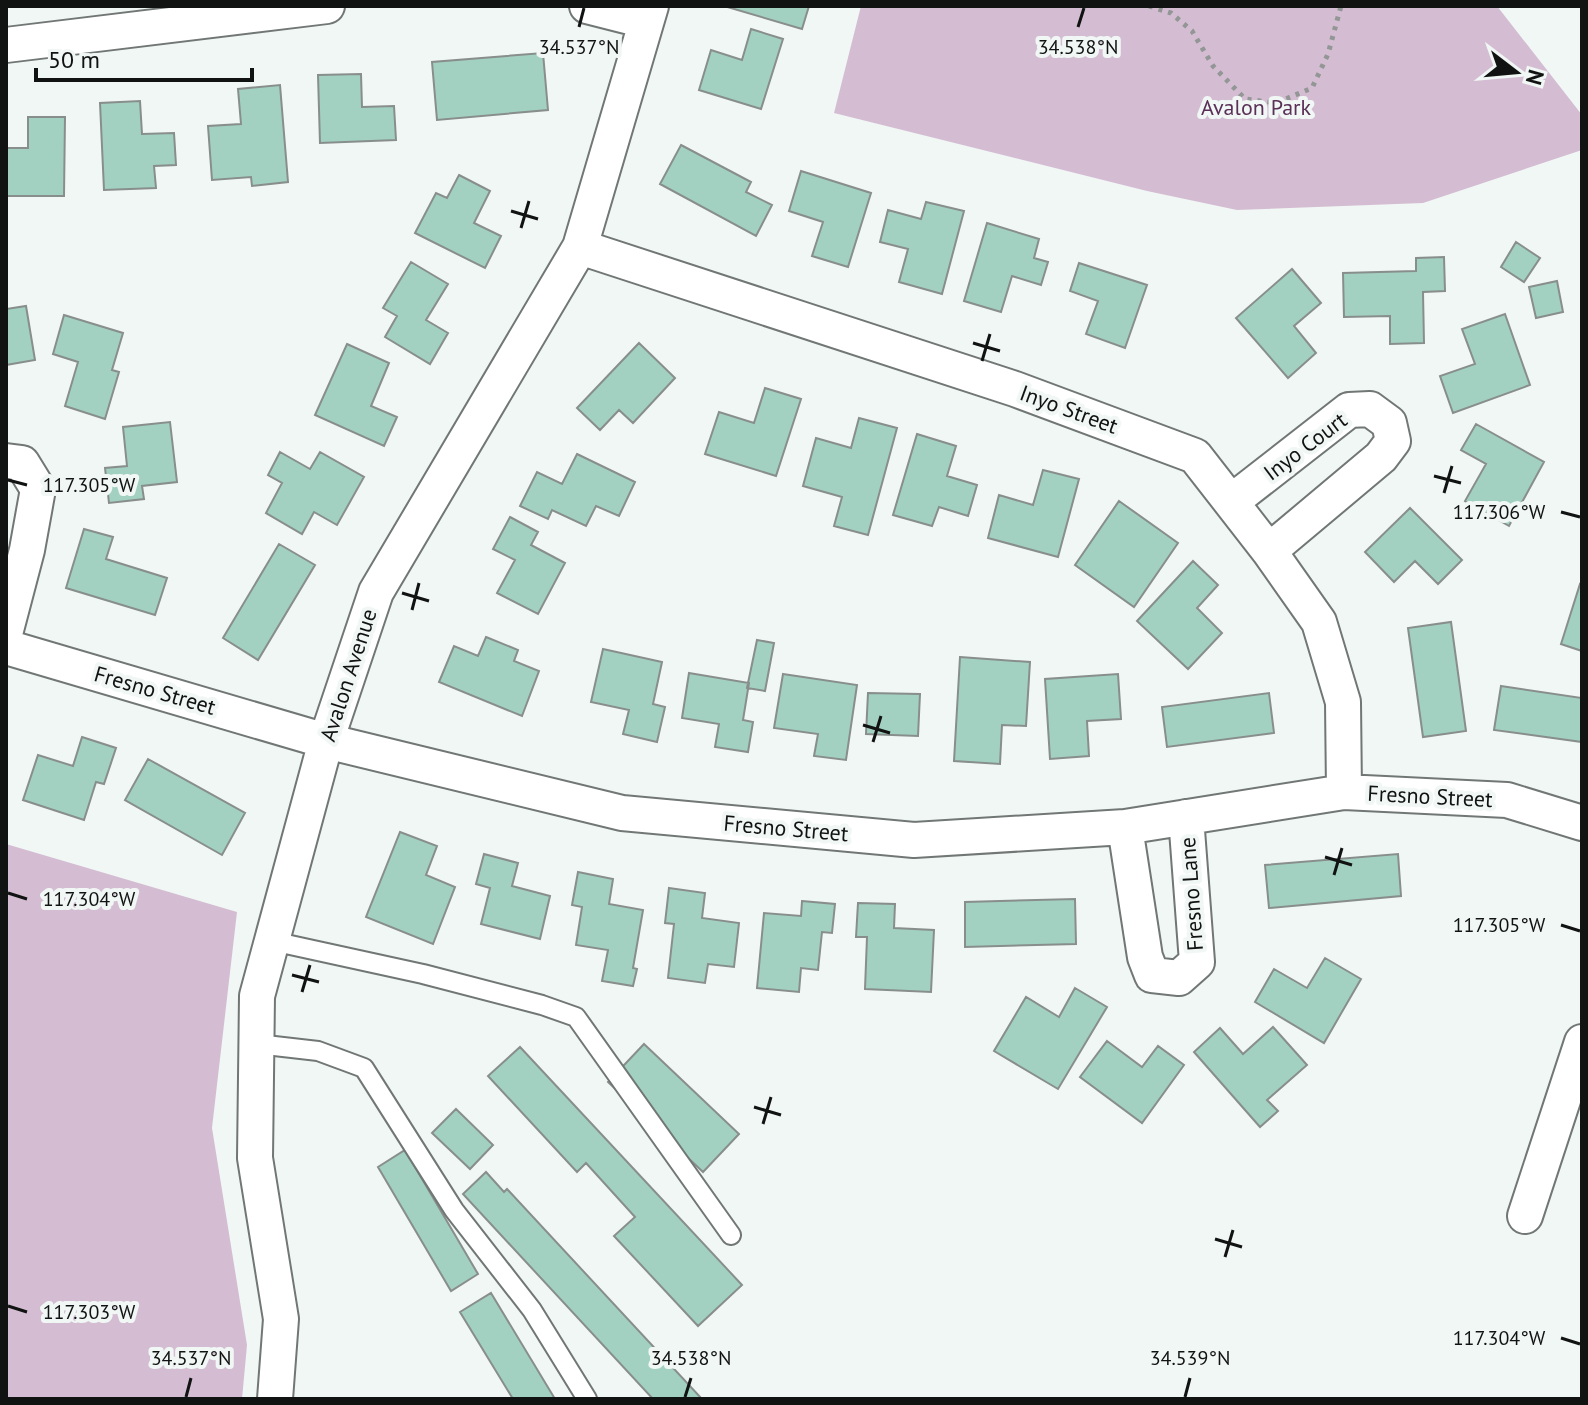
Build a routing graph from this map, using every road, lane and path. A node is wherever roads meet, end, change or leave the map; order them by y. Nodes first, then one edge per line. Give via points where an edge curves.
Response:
1 (327, 6) edge
2 (587, 6) edge
3 (1149, 6) edge
4 (1341, 6) edge
5 (648, 13) edge
6 (6, 45) edge
7 (580, 247) junction
8 (6, 461) edge
9 (1231, 502) junction
10 (1269, 551) junction
11 (6, 630) edge
12 (6, 647) edge
13 (326, 741) junction
14 (1344, 792) junction
15 (1186, 817) junction
16 (1582, 823) edge
17 (1125, 827) junction
18 (272, 941) junction
19 (1582, 1042) edge
20 (257, 1044) junction
21 (1525, 1216) dead end
22 (731, 1235) dead end
23 (275, 1399) edge
24 (587, 1399) edge

1 - 6 street
2 - 5 street
3 - 4 path via 1171,13 1192,31 1213,66 1245,99 1276,103 1312,88
5 - 7 street, Avalon Avenue
7 - 9 street, Inyo Street via 1015,389 1195,456
7 - 13 street, Avalon Avenue via 376,592
8 - 11 street via 22,463 38,489
9 - 10 street, Inyo Street
9 - 10 street, Inyo Court via 1349,410 1370,409 1389,423 1393,441 1381,457
10 - 14 street, Inyo Street via 1319,622 1343,702
12 - 13 street, Fresno Street
13 - 17 street, Fresno Street via 622,813 914,840
13 - 18 street, Avalon Avenue
14 - 15 street, Fresno Street
14 - 16 street, Fresno Street via 1507,800
15 - 17 street, Fresno Street
15 - 17 street, Fresno Lane via 1197,962 1179,978 1152,975 1145,957
18 - 20 street, Avalon Avenue via 257,996
18 - 22 lane via 423,974 576,1017
19 - 21 street
20 - 23 street, Avalon Avenue via 255,1158 281,1319
20 - 24 lane via 318,1051 364,1068 454,1210 532,1310

